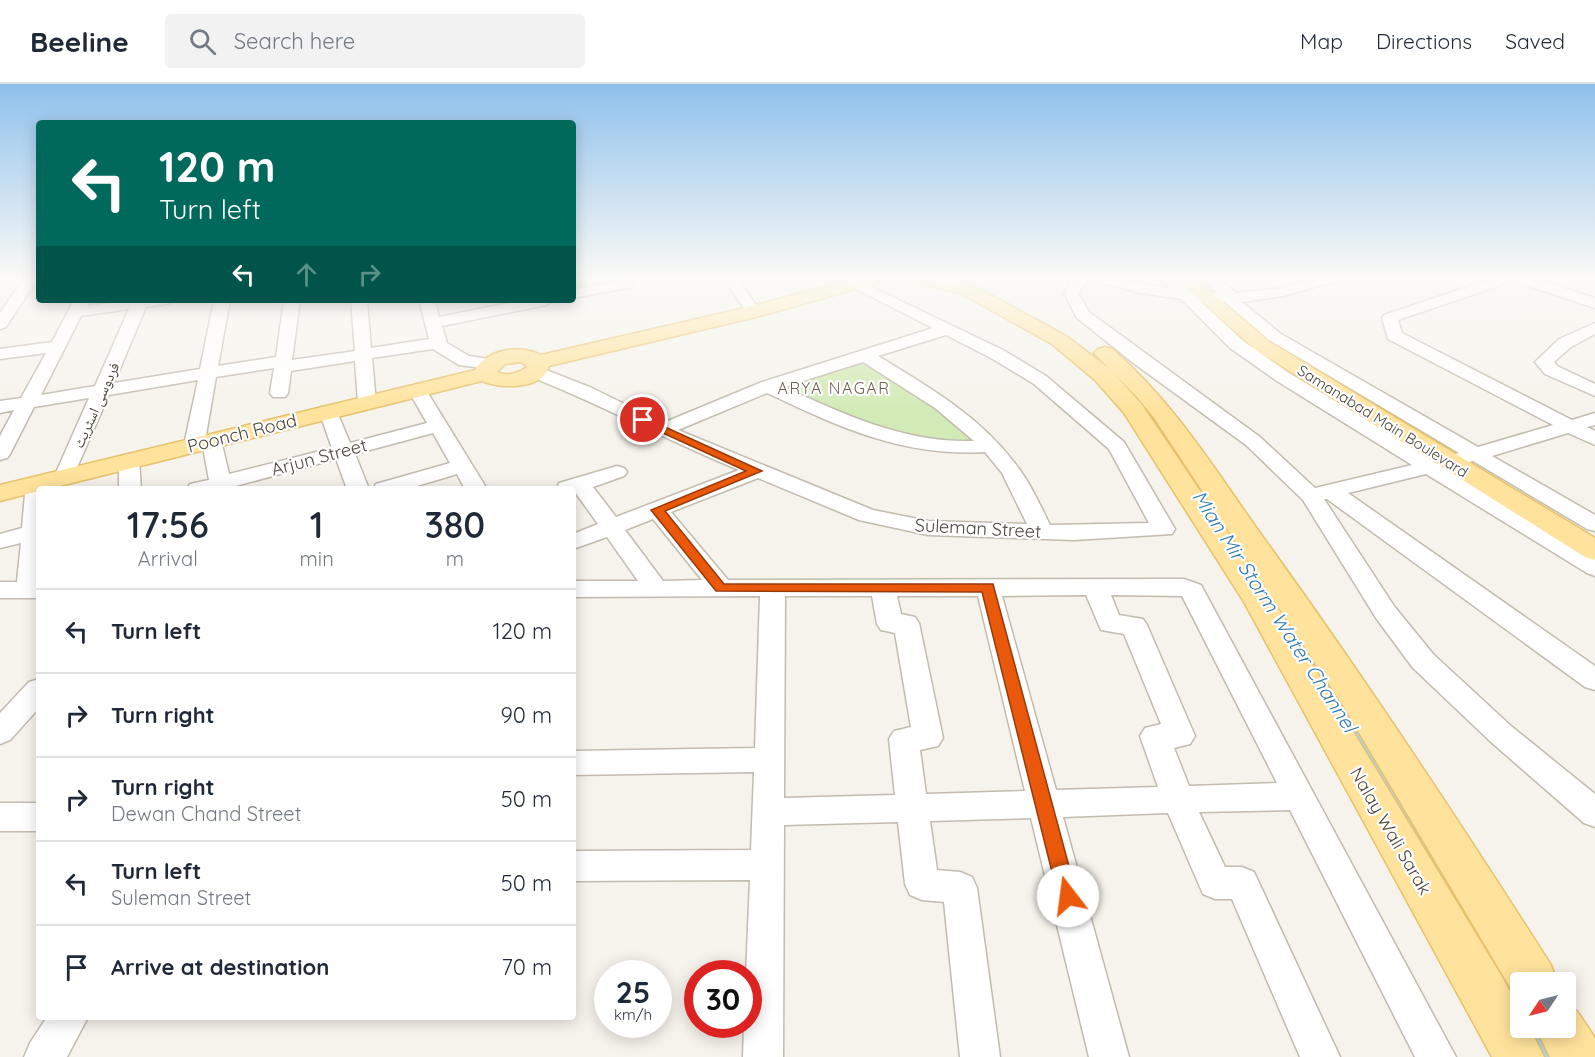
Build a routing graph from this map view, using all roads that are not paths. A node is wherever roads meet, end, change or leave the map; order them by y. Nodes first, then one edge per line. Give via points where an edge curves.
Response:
1 (70, 322) edge
2 (132, 322) edge
3 (218, 322) edge
4 (289, 322) edge
5 (360, 322) edge
6 (712, 322) edge
7 (935, 322) edge
8 (1032, 322) edge
9 (1053, 322) edge
10 (1092, 322) edge
11 (1238, 322) edge
12 (1391, 322) edge
13 (432, 323) edge
14 (1595, 328) edge
15 (948, 329) junction
16 (438, 343) junction
17 (57, 346) junction
18 (0, 354) edge
19 (362, 355) junction
20 (864, 355) junction
21 (283, 364) junction
22 (536, 367) junction
23 (488, 369) junction
24 (208, 373) junction
25 (768, 386) junction
26 (102, 390) junction
27 (417, 390) junction
28 (1595, 391) edge
29 (279, 393) dead end
30 (367, 402) junction
31 (27, 403) junction
32 (0, 407) edge
33 (328, 411) junction
34 (1595, 419) edge
35 (439, 426) junction
36 (1570, 427) junction
37 (664, 431) junction
38 (1595, 440) edge
39 (202, 442) junction
40 (988, 447) junction
41 (343, 451) junction
42 (0, 454) edge
43 (129, 460) junction
44 (1453, 461) junction
45 (463, 466) junction
46 (756, 471) junction
47 (617, 472) dead end
48 (64, 477) junction
49 (38, 483) junction
50 (38, 486) edge
51 (130, 486) edge
52 (221, 486) edge
53 (357, 486) edge
54 (394, 486) edge
55 (474, 486) edge
56 (575, 486) edge
57 (576, 491) edge
58 (0, 493) edge
59 (1322, 495) junction
60 (658, 510) junction
61 (1595, 524) edge
62 (613, 528) junction
63 (36, 532) edge
64 (1042, 532) junction
65 (1595, 540) edge
66 (0, 541) edge
67 (576, 541) edge
68 (1595, 551) edge
69 (1595, 568) edge
70 (1095, 587) junction
71 (656, 588) junction
72 (721, 588) junction
73 (774, 588) junction
74 (883, 588) junction
75 (988, 588) junction
76 (576, 589) edge
77 (0, 590) edge
78 (34, 590) edge
79 (1272, 624) junction
80 (1310, 624) junction
81 (1595, 680) edge
82 (36, 692) edge
83 (0, 732) edge
84 (770, 760) junction
85 (576, 763) edge
86 (1299, 796) junction
87 (1178, 800) junction
88 (1044, 804) junction
89 (911, 807) junction
90 (769, 812) junction
91 (1595, 813) edge
92 (0, 817) edge
93 (36, 817) edge
94 (767, 865) junction
95 (576, 866) edge
96 (1528, 972) edge
97 (67, 1020) edge
98 (1566, 1038) edge
99 (44, 1057) edge
100 (763, 1057) edge
101 (980, 1057) edge
102 (1109, 1057) edge
103 (1320, 1057) edge
104 (1436, 1057) edge
105 (1519, 1057) edge
106 (1578, 1057) edge

1 - 17 street
2 - 26 street, فردوسی اسٹریٹ
3 - 24 street
4 - 21 street
5 - 19 street
6 - 22 main road
7 - 15 street
8 - 79 main road, Nalay Wali Sarak via 1103,375 1134,410
9 - 80 main road via 1102,351 1147,392
10 - 59 street
11 - 44 main road, Samanabad Main Boulevard via 1263,346
12 - 36 street via 1394,336
13 - 16 street
14 - 28 street via 1565,343 1544,362 1551,370
15 - 20 street
15 - 64 street, Suleman Street via 1040,380 1118,446 1164,529
16 - 19 street
16 - 23 street via 455,357
17 - 18 street
17 - 31 street
19 - 21 street
19 - 30 street
20 - 25 street
20 - 40 street via 960,418
21 - 24 street
21 - 29 street
22 - 23 main road, Poonch Road via 526,356 517,356 507,357
22 - 37 street, Suleman Street
23 - 27 main road, Poonch Road
24 - 26 street
24 - 39 street
25 - 37 street via 677,422
25 - 40 street via 906,441 954,448
26 - 31 street
26 - 48 street, فردوسی اسٹریٹ
27 - 30 main road, Poonch Road
27 - 35 street
30 - 33 main road, Poonch Road
31 - 32 street
31 - 42 street
33 - 39 main road, Poonch Road
33 - 41 street
34 - 36 street
35 - 41 street, Arjun Street
35 - 45 street
36 - 38 street
36 - 44 street
37 - 46 street, Suleman Street
39 - 43 main road, Poonch Road
39 - 52 street
40 - 64 street via 1007,466
41 - 52 street, Arjun Street
41 - 53 street
43 - 48 main road, Poonch Road
43 - 51 street
44 - 59 street
44 - 61 street
44 - 65 main road, Samanabad Main Boulevard
44 - 68 main road, Samanabad Main Boulevard
44 - 69 street
45 - 54 street
45 - 55 street
46 - 60 street
46 - 64 street, Suleman Street via 867,515 928,528
47 - 56 street
48 - 49 main road, Poonch Road
49 - 50 street
49 - 58 main road, Poonch Road
57 - 62 street
59 - 81 street
59 - 91 street via 1385,612 1423,661
60 - 62 street
60 - 72 street
62 - 67 street
62 - 71 street
63 - 66 street
63 - 78 street
70 - 75 street
70 - 86 street via 1184,587 1192,591
70 - 87 street via 1110,624 1134,625 1180,736 1155,736
71 - 72 street
71 - 76 street
72 - 73 street
73 - 74 street
73 - 84 street
74 - 75 street
74 - 89 street via 890,624 906,623 928,738 904,739
75 - 88 street
77 - 78 street
79 - 80 main road
79 - 105 main road, Nalay Wali Sarak
80 - 96 main road via 1446,835
82 - 83 street
84 - 85 street
84 - 90 street
86 - 87 street
86 - 104 street
87 - 88 street
87 - 103 street via 1215,883 1242,884
88 - 89 street
88 - 102 street
89 - 90 street
89 - 101 street via 922,884 960,888
90 - 94 street
92 - 93 street
94 - 95 street
94 - 100 street
97 - 99 street
98 - 106 main road

